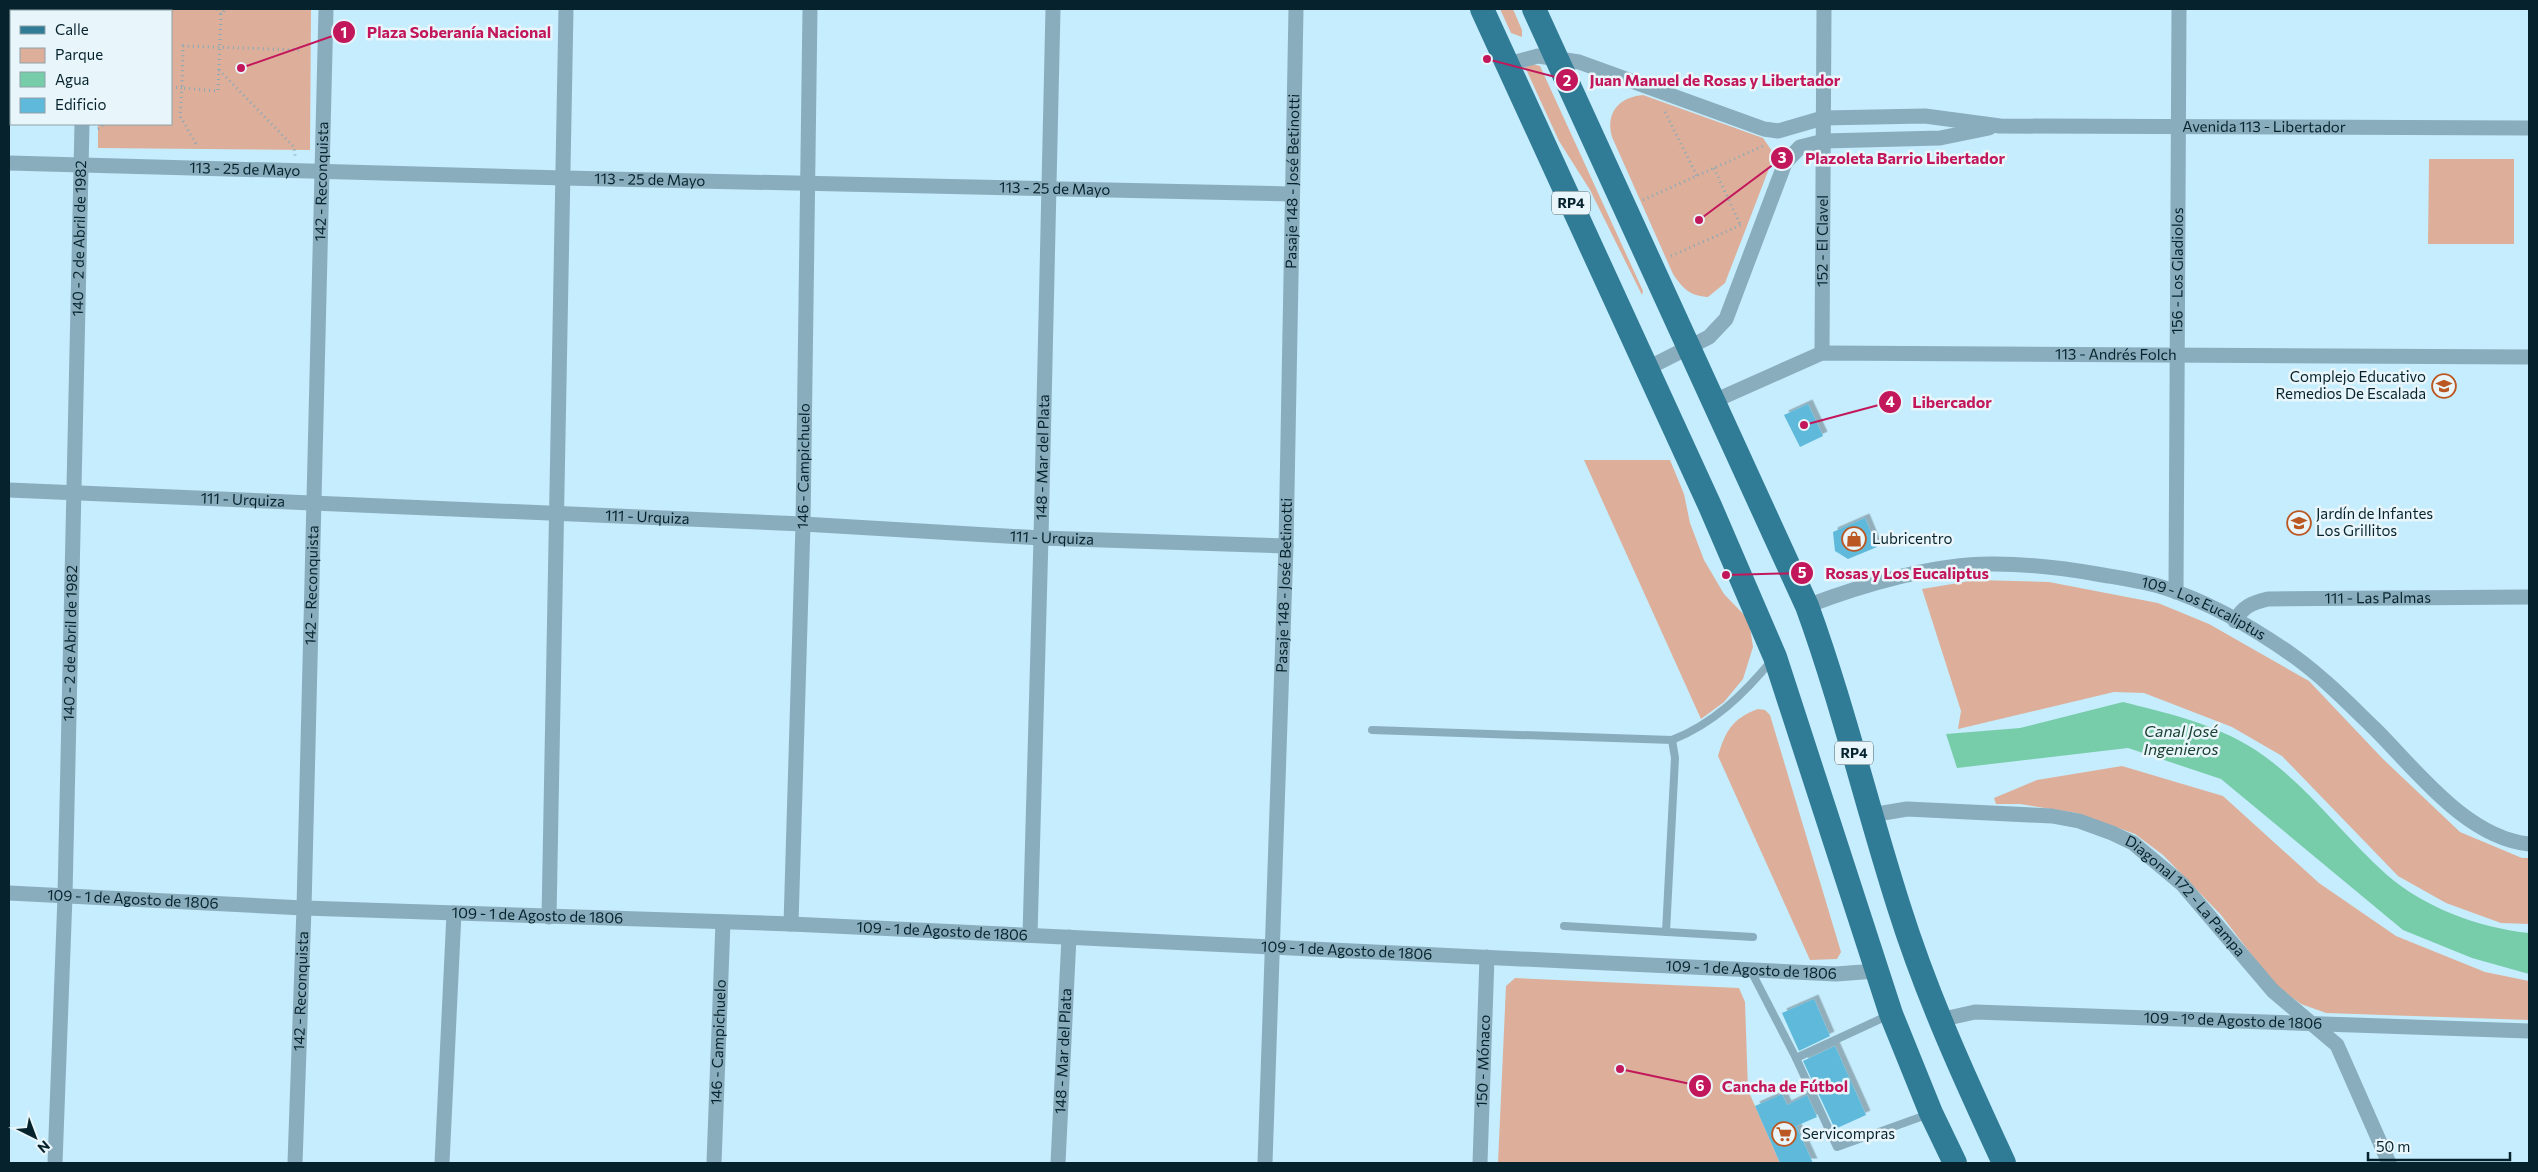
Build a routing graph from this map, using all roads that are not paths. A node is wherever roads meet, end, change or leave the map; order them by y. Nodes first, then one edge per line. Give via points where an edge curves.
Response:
1 (326, 9) edge
2 (566, 9) edge
3 (810, 9) edge
4 (1053, 9) edge
5 (1296, 9) edge
6 (1482, 9) edge
7 (1534, 9) edge
8 (1824, 9) edge
9 (2179, 9) edge
10 (1556, 57) junction
11 (1508, 64) junction
12 (1822, 118) junction
13 (82, 125) edge
14 (2000, 126) junction
15 (2180, 128) junction
16 (2529, 128) edge
17 (1824, 142) junction
18 (9, 163) edge
19 (81, 163) junction
20 (323, 172) junction
21 (564, 178) junction
22 (807, 182) junction
23 (1049, 188) junction
24 (1292, 194) junction
25 (1689, 349) junction
26 (1822, 353) junction
27 (2178, 355) junction
28 (2529, 357) edge
29 (1646, 369) junction
30 (1714, 400) junction
31 (9, 490) edge
32 (72, 492) junction
33 (315, 504) junction
34 (557, 512) junction
35 (802, 524) junction
36 (1041, 538) junction
37 (1286, 546) junction
38 (2176, 592) junction
39 (2529, 597) edge
40 (1807, 606) junction
41 (2235, 620) junction
42 (1775, 657) junction
43 (1372, 730) dead end
44 (1672, 740) junction
45 (1871, 815) junction
46 (2529, 844) edge
47 (9, 893) edge
48 (65, 896) junction
49 (304, 908) junction
50 (454, 913) junction
51 (550, 917) junction
52 (723, 922) junction
53 (791, 924) junction
54 (1564, 926) dead end
55 (1666, 932) junction
56 (1030, 936) junction
57 (1753, 937) dead end
58 (1069, 938) junction
59 (1270, 947) junction
60 (1487, 957) junction
61 (1750, 969) junction
62 (1876, 972) junction
63 (1890, 1014) junction
64 (1939, 1020) junction
65 (2310, 1022) junction
66 (2529, 1031) edge
67 (1796, 1058) junction
68 (1931, 1113) junction
69 (55, 1163) edge
70 (296, 1163) edge
71 (442, 1163) edge
72 (714, 1163) edge
73 (1058, 1163) edge
74 (1265, 1163) edge
75 (1480, 1163) edge
76 (1956, 1163) edge
77 (2004, 1163) edge
78 (2389, 1163) edge

1 - 20 street, 142 - Reconquista
2 - 21 street
3 - 22 street, 146 - Campichuelo
4 - 23 street, 148 - Mar del Plata
5 - 24 street, Pasaje 148 - José Betinotti
6 - 11 main road, RP4
7 - 10 main road, RP4
8 - 12 street, 152 - El Clavel
9 - 15 street, 156 - Los Gladiolos
10 - 11 street, Avenida 113 - Libertador via 1538,56
10 - 12 street, Avenida 113 - Libertador via 1579,62 1764,129 1778,131
10 - 25 main road, RP4
11 - 29 main road, RP4
12 - 14 street, Avenida 113 - Libertador via 1939,117
12 - 17 street, 152 - El Clavel
13 - 19 street, 140 - 2 de Abril de 1982
14 - 15 street, Avenida 113 - Libertador
14 - 17 street, Avenida 113 - Libertador via 1940,138
15 - 16 street, Avenida 113 - Libertador
15 - 27 street, 156 - Los Gladiolos
17 - 25 street, Avenida 113 - Libertador via 1800,147 1785,163 1726,319 1709,337
17 - 26 street, 152 - El Clavel
18 - 19 street, 113 - 25 de Mayo
19 - 20 street, 113 - 25 de Mayo
19 - 32 street, 140 - 2 de Abril de 1982
20 - 21 street, 113 - 25 de Mayo
20 - 33 street, 142 - Reconquista
21 - 22 street, 113 - 25 de Mayo
21 - 34 street
22 - 23 street, 113 - 25 de Mayo
22 - 35 street, 146 - Campichuelo
23 - 24 street, 113 - 25 de Mayo
23 - 36 street, 148 - Mar del Plata
24 - 37 street, Pasaje 148 - José Betinotti
25 - 29 street, Avenida 113 - Libertador
25 - 30 main road, RP4
26 - 27 street, 113 - Andrés Folch
26 - 30 street, 113 - Andrés Folch
27 - 28 street, 113 - Andrés Folch
27 - 38 street, 156 - Los Gladiolos
29 - 42 main road, RP4
30 - 40 main road, RP4
31 - 32 street, 111 - Urquiza
32 - 33 street, 111 - Urquiza
32 - 48 street, 140 - 2 de Abril de 1982
33 - 34 street, 111 - Urquiza
33 - 49 street, 142 - Reconquista
34 - 35 street, 111 - Urquiza
34 - 51 street
35 - 36 street, 111 - Urquiza
35 - 53 street, 146 - Campichuelo
36 - 37 street, 111 - Urquiza
36 - 56 street, 148 - Mar del Plata
37 - 59 street, Pasaje 148 - José Betinotti
38 - 40 street, 109 - Los Eucaliptus via 2125,578 1993,564 1873,583
38 - 41 street, 109 - Los Eucaliptus
39 - 41 street, 111 - Las Palmas via 2268,600 2250,603
40 - 45 main road, RP4 via 1829,666
41 - 46 street, 109 - Los Eucaliptus via 2296,658 2328,684 2458,813 2489,833
42 - 44 lane via 1730,706 1704,725
42 - 62 main road, RP4
43 - 44 lane
44 - 55 lane via 1675,758
45 - 64 main road, RP4 via 1899,908
45 - 65 street, Diagonal 172 - La Pampa via 1906,809 2052,816 2079,821 2112,833 2133,843 2182,884 2273,990
47 - 48 street, 109 - 1 de Agosto de 1806
48 - 49 street, 109 - 1 de Agosto de 1806
48 - 69 street, 140 - 2 de Abril de 1982
49 - 50 street, 109 - 1 de Agosto de 1806
49 - 70 street, 142 - Reconquista
50 - 51 street, 109 - 1 de Agosto de 1806
50 - 71 street
51 - 52 street, 109 - 1 de Agosto de 1806
52 - 53 street, 109 - 1 de Agosto de 1806
52 - 72 street, 146 - Campichuelo
53 - 56 street, 109 - 1 de Agosto de 1806
54 - 55 lane
55 - 57 lane
56 - 58 street, 109 - 1 de Agosto de 1806
58 - 59 street, 109 - 1 de Agosto de 1806
58 - 73 street, 148 - Mar del Plata
59 - 60 street, 109 - 1 de Agosto de 1806
59 - 74 street, Pasaje 148 - José Betinotti
60 - 61 street, 109 - 1 de Agosto de 1806
60 - 75 street, 150 - Mónaco
61 - 62 street, 109 - 1 de Agosto de 1806 via 1836,974
61 - 67 lane
62 - 63 main road, RP4
63 - 67 lane
63 - 68 main road, RP4
64 - 65 street, 109 - 1° de Agosto de 1806 via 1975,1012
64 - 77 main road, RP4
65 - 66 street, 109 - 1° de Agosto de 1806
65 - 78 street, Diagonal 172 - La Pampa via 2337,1045
67 - 68 lane via 1837,1148
68 - 76 main road, RP4

